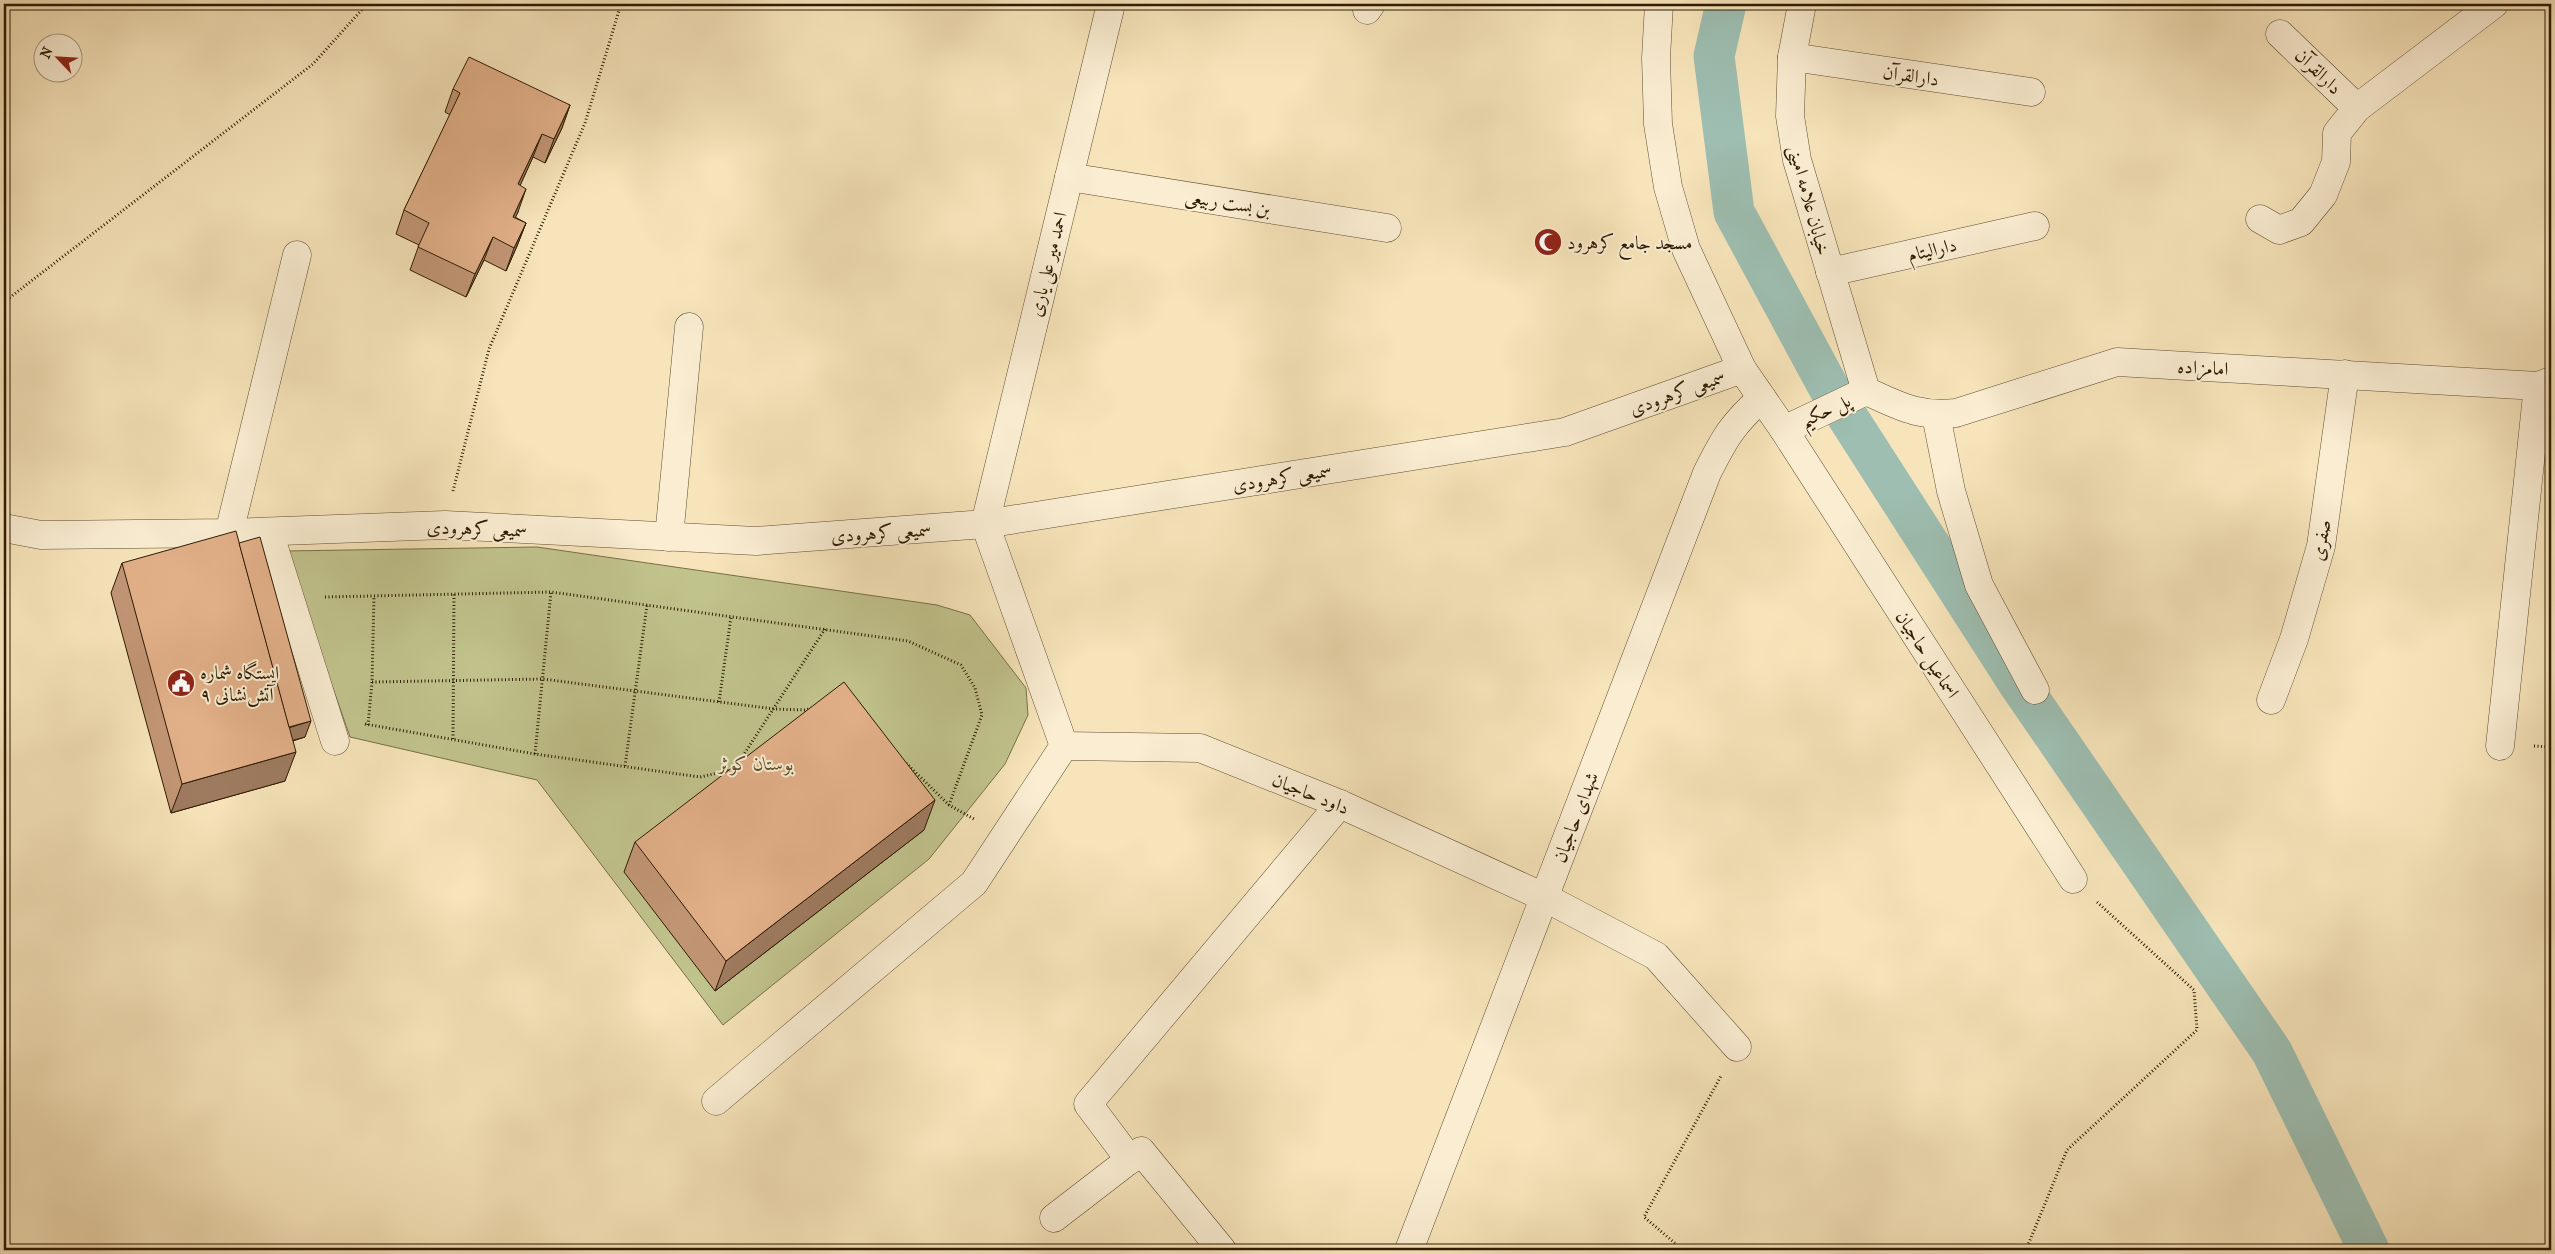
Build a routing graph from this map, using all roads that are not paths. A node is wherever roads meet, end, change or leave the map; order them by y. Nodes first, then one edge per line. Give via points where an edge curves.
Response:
1 (1111, 4) edge
2 (1659, 4) edge
3 (1802, 4) edge
4 (2494, 4) edge
5 (2280, 34) dead end
6 (1792, 57) junction
7 (2031, 92) dead end
8 (2357, 108) junction
9 (1068, 177) junction
10 (2260, 219) dead end
11 (2035, 226) dead end
12 (1387, 228) dead end
13 (297, 255) dead end
14 (1830, 272) junction
15 (689, 327) dead end
16 (1742, 369) junction
17 (2345, 374) junction
18 (2547, 389) edge
19 (1866, 391) junction
20 (1762, 398) junction
21 (1936, 415) junction
22 (1784, 430) junction
23 (984, 524) junction
24 (4, 528) edge
25 (269, 532) junction
26 (229, 533) junction
27 (669, 537) junction
28 (2035, 690) dead end
29 (2271, 700) dead end
30 (331, 730) road end
31 (1064, 746) junction
32 (2500, 746) dead end
33 (1340, 804) junction
34 (2073, 879) road end
35 (1544, 897) junction
36 (1737, 1047) road end
37 (716, 1101) dead end
38 (1130, 1160) junction
39 (1054, 1218) dead end
40 (1222, 1250) edge
41 (1409, 1250) edge

1 - 9 street, احمد میر علی یاری
2 - 16 street via 1656,58 1658,124 1668,187 1686,249
3 - 6 street, خیابان علامه امینی
4 - 8 street
5 - 8 street, دارالقرآن
6 - 7 street, دارالقرآن
6 - 14 street, خیابان علامه امینی via 1790,116 1797,160
8 - 10 street via 2337,133 2336,162 2323,195 2301,222 2279,230
9 - 12 street, بن بست ربیعی
9 - 23 street, احمد میر علی یاری
11 - 14 street, دارالیتام
13 - 26 street
14 - 19 street, خیابان علامه امینی
15 - 27 street
16 - 20 street, اسماعیل حاجیان
16 - 23 street, سمیعی کرهرودی via 1564,432
17 - 18 street, امامزاده
17 - 21 street, امامزاده via 2118,362 1956,413
17 - 29 street, صفری via 2321,546 2294,640
18 - 32 street
19 - 21 street, امامزاده via 1914,412
19 - 22 street, پل حکیم
20 - 22 street, اسماعیل حاجیان
20 - 35 street, شهدای حاجیان via 1739,418 1707,472
21 - 28 street via 1951,491 1979,585
22 - 34 street, اسماعیل حاجیان
23 - 27 street, سمیعی کرهرودی via 756,541
23 - 31 street
24 - 26 street, سمیعی کرهرودی via 41,535
25 - 26 street, سمیعی کرهرودی
25 - 27 street, سمیعی کرهرودی via 445,526
25 - 30 street
31 - 33 street, داود حاجیان via 1200,748
31 - 37 street via 974,883
33 - 35 street, داود حاجیان
33 - 38 street via 1088,1104
35 - 36 street, داود حاجیان via 1656,956
35 - 41 street, شهدای حاجیان
38 - 39 street
38 - 40 street via 1141,1151

